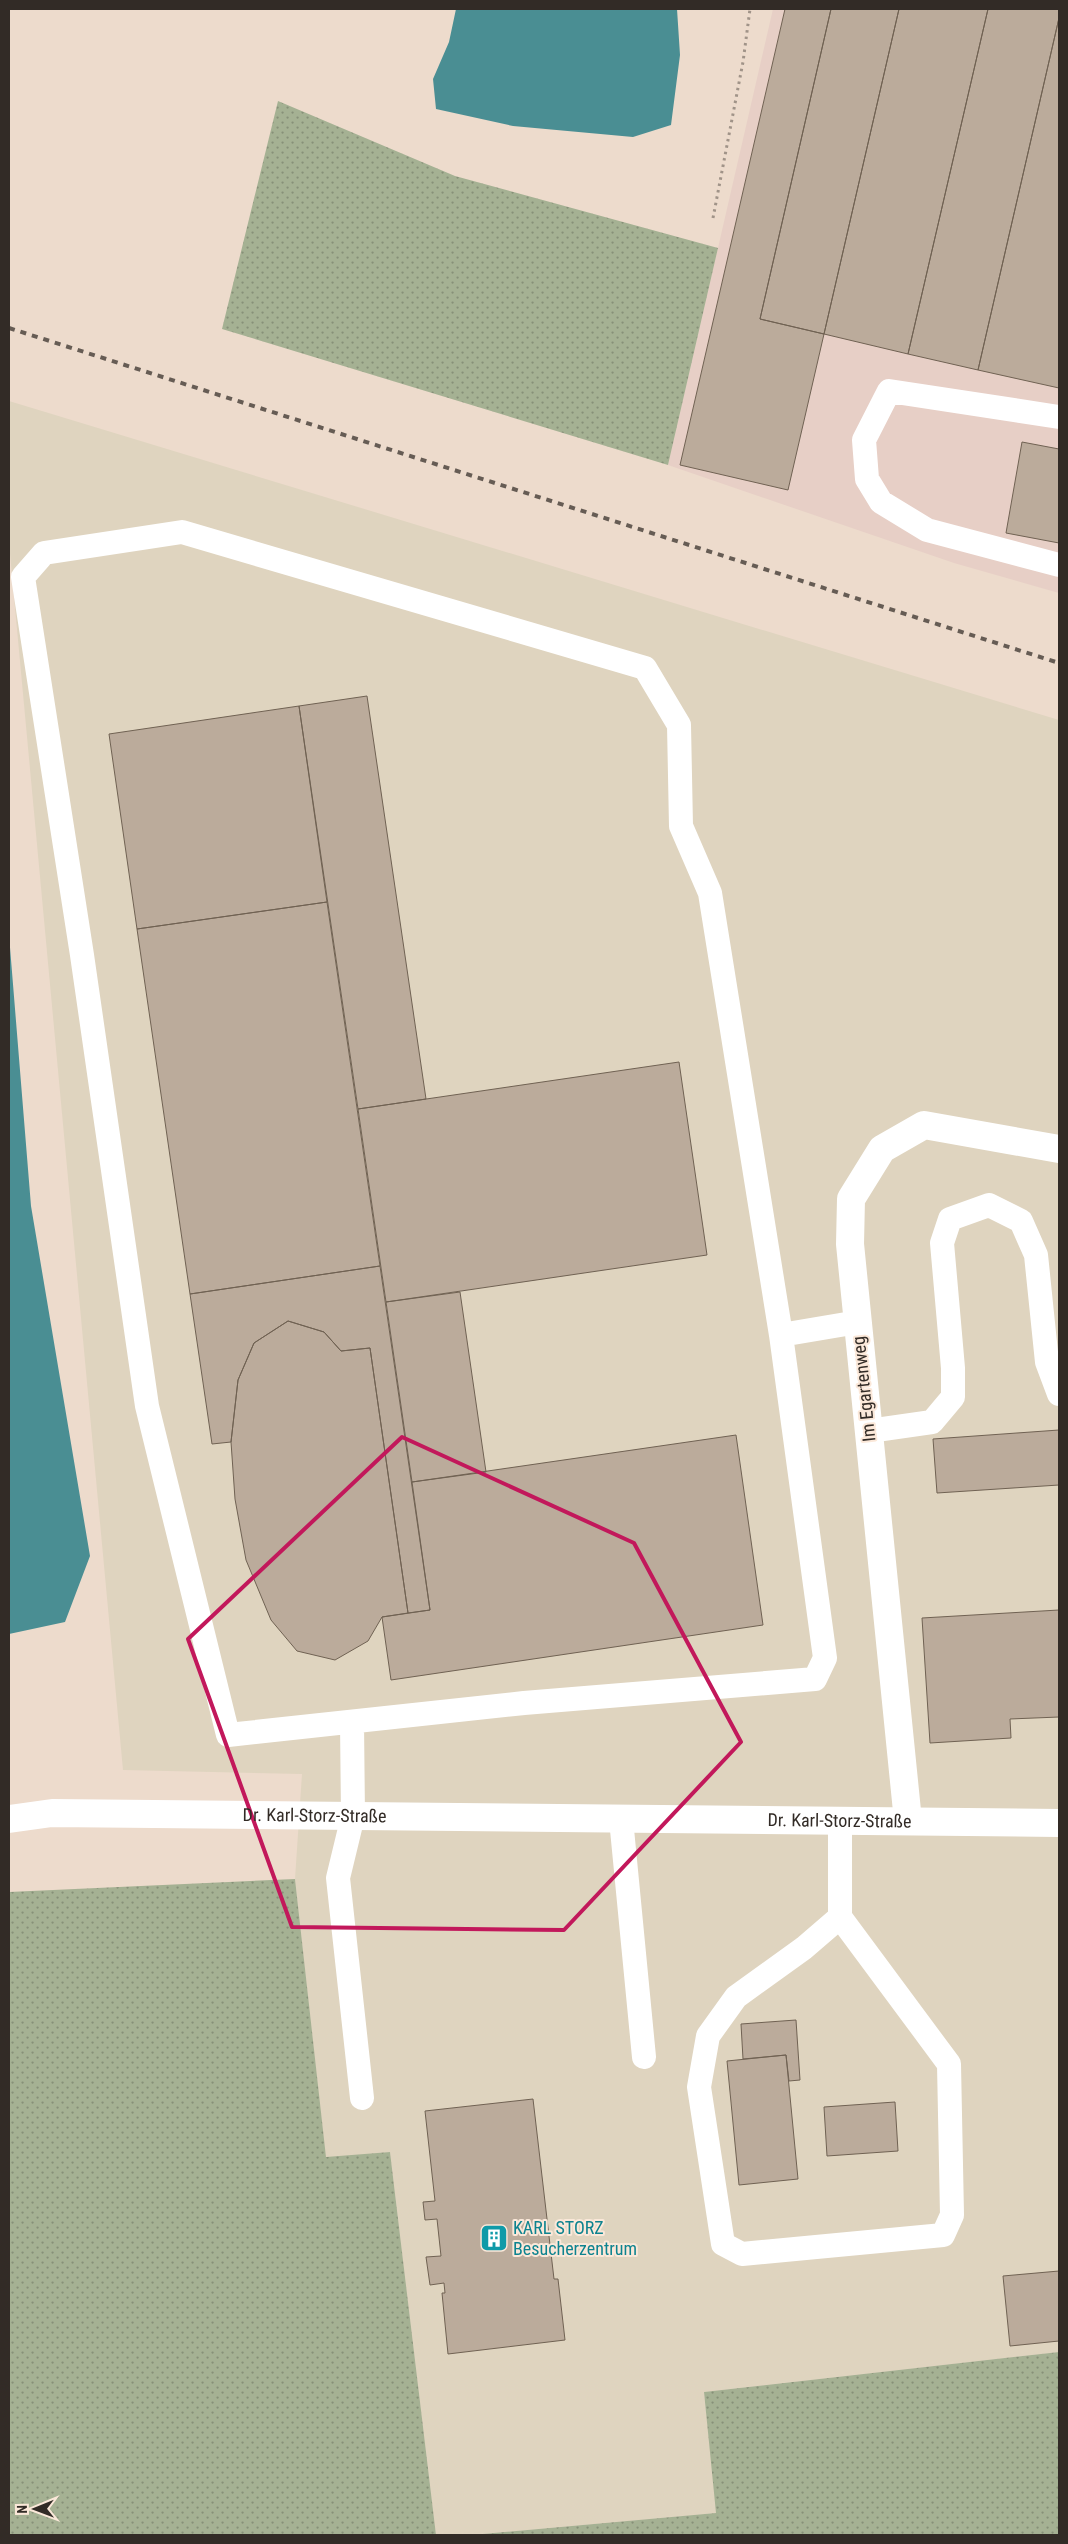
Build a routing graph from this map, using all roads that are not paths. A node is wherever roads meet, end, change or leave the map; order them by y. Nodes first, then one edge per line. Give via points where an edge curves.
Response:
1 (1059, 418) edge
2 (1059, 566) edge
3 (1059, 1149) edge
4 (858, 1322) junction
5 (781, 1335) junction
6 (1059, 1394) edge
7 (869, 1431) junction
8 (352, 1722) junction
9 (353, 1816) junction
10 (621, 1818) junction
11 (9, 1819) edge
12 (840, 1820) junction
13 (908, 1821) junction
14 (1059, 1823) edge
15 (840, 1917) junction
16 (644, 2057) dead end
17 (362, 2098) dead end

1 - 2 lane via 889,391 864,440 867,479 881,502 927,530
3 - 4 street, Im Egartenweg via 924,1125 882,1149 851,1199 850,1244
4 - 5 lane
4 - 7 street, Im Egartenweg
5 - 8 lane via 825,1658 815,1679 524,1703
5 - 8 lane via 710,893 681,826 680,725 645,668 182,532 44,553 23,578 82,955 147,1406 228,1735
6 - 7 lane via 1047,1362 1036,1255 1021,1221 989,1205 950,1219 942,1243 953,1397 932,1422
7 - 13 street, Im Egartenweg
8 - 9 lane
9 - 10 street, Dr. Karl-Storz-Straße
9 - 11 street, Dr. Karl-Storz-Straße via 52,1813
9 - 17 lane via 338,1878
10 - 12 street, Dr. Karl-Storz-Straße
10 - 16 lane
12 - 13 street, Dr. Karl-Storz-Straße
12 - 15 lane
13 - 14 street, Dr. Karl-Storz-Straße
15 - 15 lane via 804,1948 736,1997 708,2036 699,2087 723,2244 742,2254 943,2235 952,2215 949,2064

